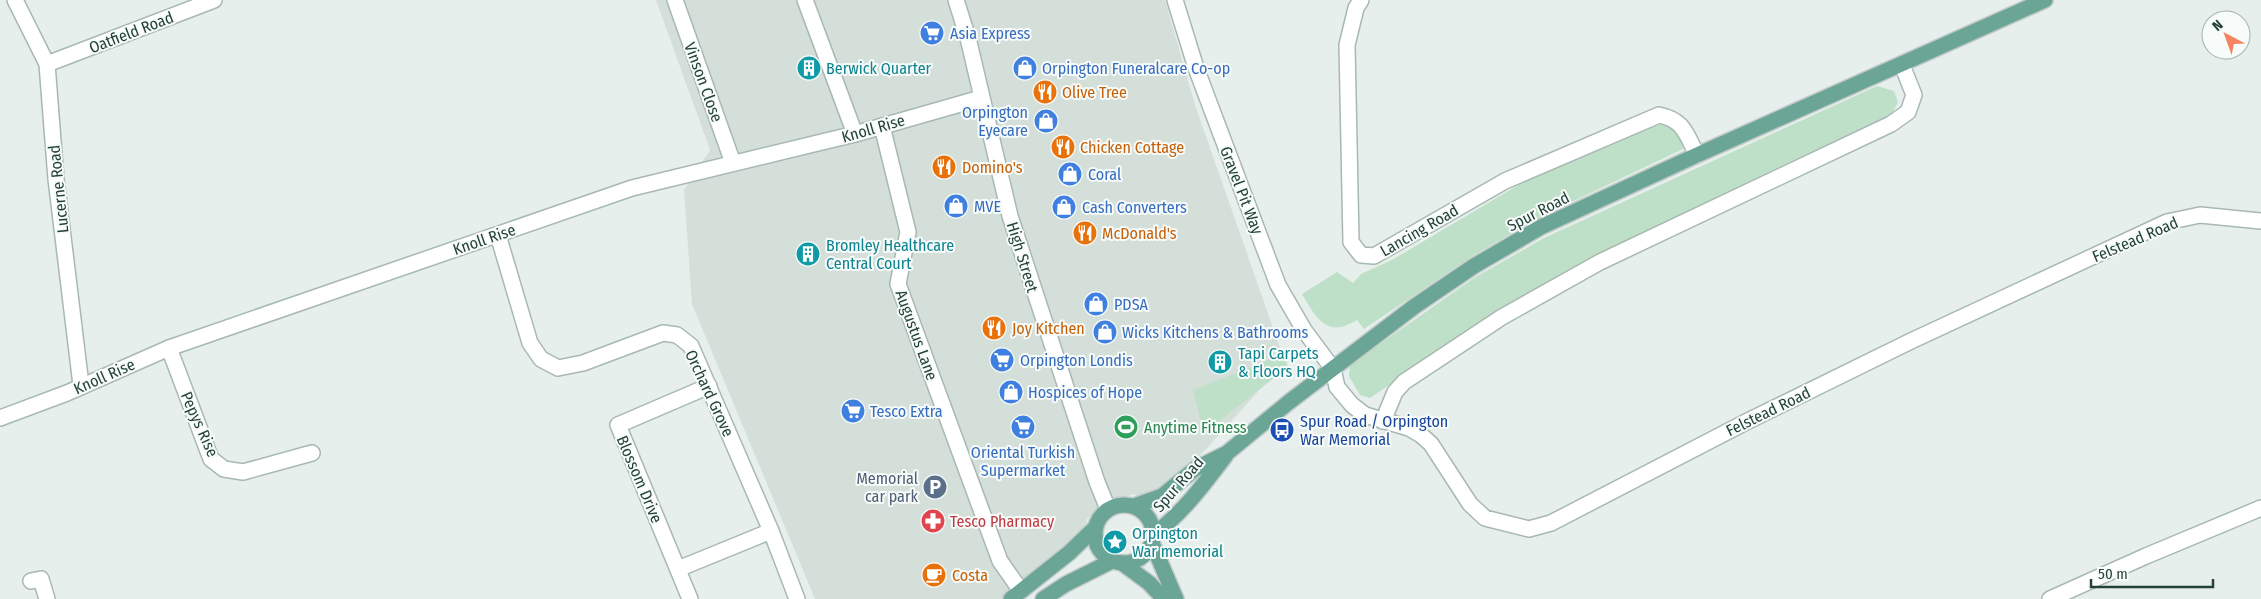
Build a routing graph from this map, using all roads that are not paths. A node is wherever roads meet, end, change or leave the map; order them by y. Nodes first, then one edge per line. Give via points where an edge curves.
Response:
1 (15, 0) edge
2 (214, 0) edge
3 (674, 0) edge
4 (805, 0) edge
5 (956, 0) edge
6 (1175, 0) edge
7 (1361, 0) edge
8 (2046, 0) edge
9 (48, 64) junction
10 (1902, 65) junction
11 (981, 98) junction
12 (882, 126) junction
13 (855, 134) junction
14 (1697, 155) junction
15 (733, 163) junction
16 (2261, 221) edge
17 (498, 235) junction
18 (168, 348) junction
19 (1333, 369) junction
20 (81, 385) junction
21 (708, 386) junction
22 (0, 418) edge
23 (1383, 421) junction
24 (312, 453) dead end
25 (1227, 453) junction
26 (1134, 506) junction
27 (2261, 508) edge
28 (1108, 509) junction
29 (1095, 528) junction
30 (771, 531) junction
31 (1152, 539) junction
32 (1117, 562) junction
33 (678, 569) junction
34 (31, 581) dead end
35 (1016, 595) edge
36 (47, 599) edge
37 (690, 599) edge
38 (797, 599) edge
39 (1043, 599) edge
40 (1164, 599) edge
41 (1176, 599) edge
42 (2050, 599) edge

1 - 9 street, Lucerne Road
2 - 9 street, Oatfield Road
3 - 15 street, Vinson Close
4 - 13 street
5 - 11 street, High Street
6 - 19 street, Gravel Pit Way via 1196,68 1278,285 1304,330
7 - 14 street, Lancing Road via 1347,45 1351,242 1361,255 1374,256 1505,180 1659,115 1673,118 1683,126
8 - 10 main road, Spur Road
9 - 20 street, Lucerne Road via 56,179
10 - 14 main road, Spur Road
10 - 23 street via 1914,94 1908,112 1891,124 1600,262 1502,317 1404,382 1395,392
11 - 12 street, Knoll Rise
11 - 28 street, High Street via 1012,224
12 - 13 street, Knoll Rise
12 - 35 street, Augustus Lane via 908,232 898,284 1000,561
13 - 15 street, Knoll Rise
14 - 19 main road, Spur Road via 1540,227 1415,306
15 - 17 street, Knoll Rise via 632,188
16 - 23 street, Felstead Road via 2200,215 2167,222 1911,341 1550,523 1529,529 1485,518 1470,504 1431,444 1409,428
17 - 18 street, Knoll Rise
17 - 21 street, Orchard Grove via 530,343 541,359 558,368 583,363 663,333 677,335 691,346
18 - 20 street, Knoll Rise
18 - 24 street, Pepys Rise via 212,459 224,469 243,472
19 - 23 street, Felstead Road via 1337,386 1352,405 1365,415
19 - 25 main road, Spur Road
20 - 22 street, Knoll Rise
21 - 30 street, Orchard Grove
21 - 33 street, Blossom Drive via 618,425
25 - 26 main road, Spur Road via 1195,469 1162,496
25 - 31 main road, Spur Road via 1206,482
26 - 28 main road
26 - 31 main road via 1148,517
27 - 42 street
28 - 29 main road
29 - 32 main road via 1098,547
29 - 35 main road
30 - 33 street
30 - 38 street, Orchard Grove
31 - 32 main road via 1141,558
31 - 41 main road
32 - 39 main road via 1066,584
32 - 40 main road via 1149,583
33 - 37 street, Blossom Drive
34 - 36 street via 41,579

